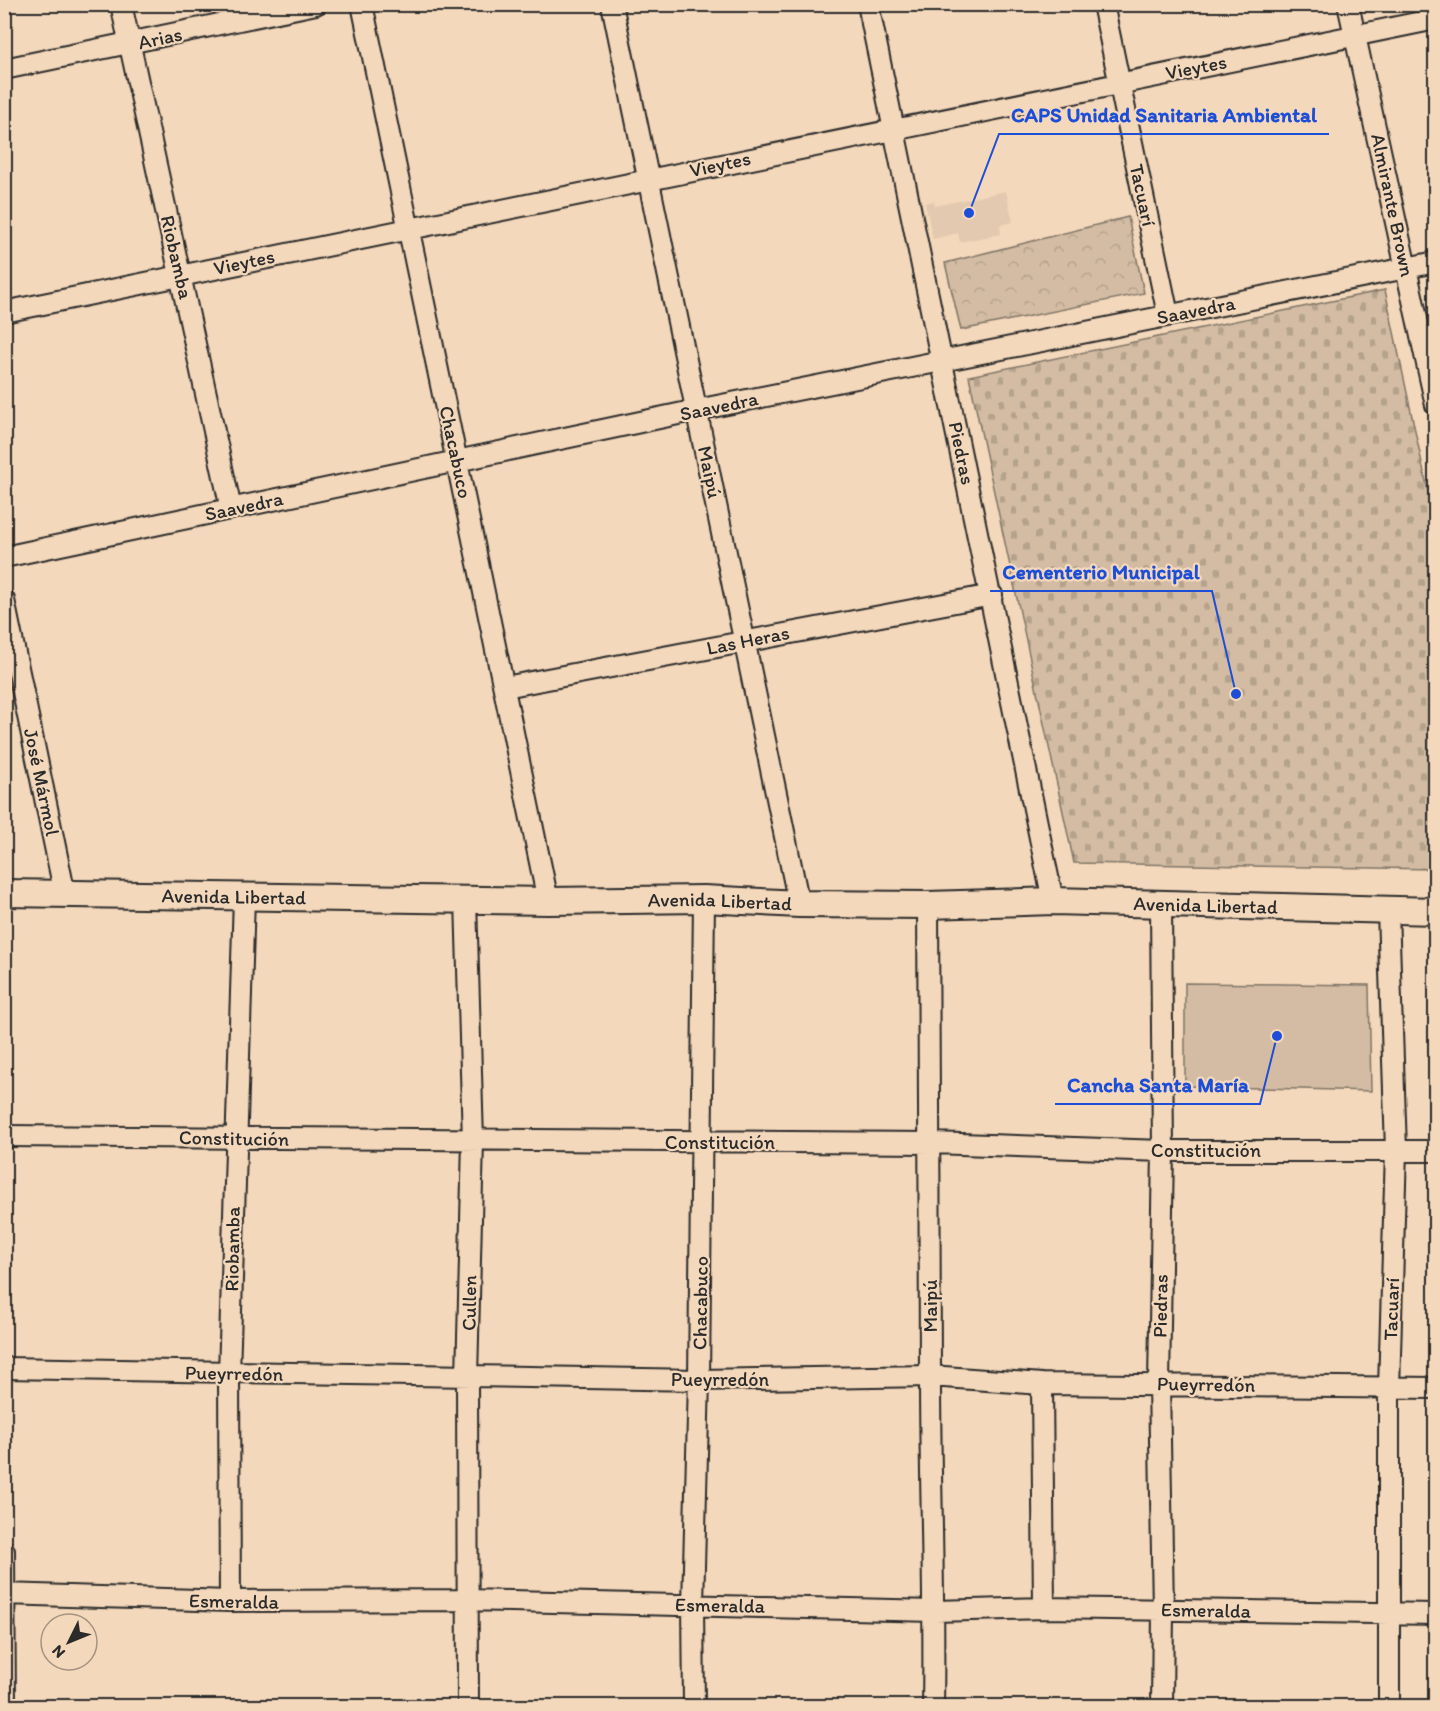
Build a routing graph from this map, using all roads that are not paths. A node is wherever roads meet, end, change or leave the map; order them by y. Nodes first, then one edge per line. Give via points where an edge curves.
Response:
1 (121, 4) edge
2 (316, 4) edge
3 (362, 4) edge
4 (612, 4) edge
5 (868, 4) edge
6 (1103, 4) edge
7 (1348, 4) edge
8 (1436, 19) edge
9 (1356, 37) junction
10 (129, 44) junction
11 (4, 69) edge
12 (1120, 82) junction
13 (896, 128) junction
14 (649, 179) junction
15 (408, 228) junction
16 (1436, 262) edge
17 (1407, 268) junction
18 (181, 275) junction
19 (4, 312) edge
20 (1168, 315) junction
21 (944, 360) junction
22 (1436, 405) edge
23 (697, 410) junction
24 (457, 461) junction
25 (231, 509) junction
26 (4, 557) edge
27 (992, 595) junction
28 (4, 600) edge
29 (745, 640) junction
30 (505, 687) junction
31 (4, 893) edge
32 (65, 895) junction
33 (244, 897) junction
34 (704, 899) junction
35 (466, 900) junction
36 (548, 901) junction
37 (1053, 901) junction
38 (800, 904) junction
39 (928, 905) junction
40 (1161, 905) junction
41 (1388, 911) junction
42 (1436, 911) edge
43 (4, 1136) edge
44 (234, 1138) junction
45 (473, 1141) junction
46 (702, 1142) junction
47 (932, 1143) junction
48 (1396, 1150) junction
49 (1163, 1151) junction
50 (1436, 1151) edge
51 (4, 1368) edge
52 (229, 1374) junction
53 (930, 1376) junction
54 (467, 1377) junction
55 (699, 1380) junction
56 (1159, 1383) junction
57 (1042, 1384) junction
58 (1389, 1388) junction
59 (1436, 1388) edge
60 (4, 1551) edge
61 (5, 1594) edge
62 (468, 1600) junction
63 (230, 1602) junction
64 (693, 1604) junction
65 (1044, 1608) junction
66 (1163, 1610) junction
67 (935, 1611) junction
68 (1388, 1612) junction
69 (1436, 1614) edge
70 (5, 1707) edge
71 (468, 1707) edge
72 (694, 1707) edge
73 (933, 1707) edge
74 (1162, 1707) edge
75 (1389, 1707) edge

1 - 10 street, Riobamba
2 - 10 street, Arias
3 - 15 street, Chacabuco
4 - 14 street, Maipú
5 - 13 street, Piedras
6 - 12 street, Tacuarí
7 - 9 street, Almirante Brown
8 - 9 street, Vieytes
9 - 12 street, Vieytes
9 - 17 street, Almirante Brown
10 - 11 street, Arias
10 - 18 street, Riobamba
12 - 13 street, Vieytes
12 - 20 street, Tacuarí
13 - 14 street, Vieytes
13 - 21 street, Piedras
14 - 15 street, Vieytes
14 - 23 street, Maipú
15 - 18 street, Vieytes
15 - 24 street, Chacabuco
16 - 17 street, Saavedra
17 - 20 street, Saavedra
17 - 22 street, Almirante Brown
18 - 19 street, Vieytes
18 - 25 street, Riobamba
20 - 21 street, Saavedra
21 - 23 street, Saavedra
21 - 27 street, Piedras
23 - 24 street, Saavedra
23 - 29 street, Maipú
24 - 25 street, Saavedra
24 - 30 street, Chacabuco
25 - 26 street, Saavedra
27 - 29 street, Las Heras
27 - 37 street, Piedras
28 - 32 street, José Mármol
29 - 30 street, Las Heras
29 - 38 street, Maipú
30 - 36 street, Chacabuco
31 - 32 main road, Avenida Libertad
32 - 33 main road, Avenida Libertad
33 - 35 main road, Avenida Libertad
33 - 44 street, Riobamba
34 - 36 main road, Avenida Libertad
34 - 38 main road, Avenida Libertad
34 - 46 street, Chacabuco
35 - 36 main road, Avenida Libertad
35 - 45 street, Cullen
37 - 39 main road, Avenida Libertad
37 - 40 main road, Avenida Libertad
38 - 39 main road, Avenida Libertad
39 - 47 street, Maipú
40 - 41 main road, Avenida Libertad
40 - 49 street, Piedras
41 - 42 main road, Avenida Libertad
41 - 48 street, Tacuarí
43 - 44 street, Constitución
44 - 45 street, Constitución
44 - 52 street, Riobamba
45 - 46 street, Constitución
45 - 54 street, Cullen
46 - 47 street, Constitución
46 - 55 street, Chacabuco
47 - 49 street, Constitución
47 - 53 street, Maipú
48 - 49 street, Constitución
48 - 50 street, Constitución
48 - 58 street, Tacuarí
49 - 56 street, Piedras
51 - 52 street, Pueyrredón
52 - 54 street, Pueyrredón
52 - 63 street, Riobamba
53 - 55 street, Pueyrredón
53 - 57 street, Pueyrredón
53 - 67 street, Maipú
54 - 55 street, Pueyrredón
54 - 62 street, Cullen
55 - 64 street, Chacabuco
56 - 57 street, Pueyrredón
56 - 58 street, Pueyrredón
56 - 66 street, Piedras
57 - 65 street
58 - 59 street, Pueyrredón
58 - 68 street, Tacuarí
60 - 61 street
61 - 63 street, Esmeralda
61 - 70 street
62 - 63 street, Esmeralda
62 - 64 street, Esmeralda
62 - 71 street, Cullen
64 - 67 street, Esmeralda
64 - 72 street, Chacabuco
65 - 66 street, Esmeralda
65 - 67 street, Esmeralda
66 - 68 street, Esmeralda
66 - 74 street, Piedras
67 - 73 street, Maipú
68 - 69 street, Esmeralda
68 - 75 street, Tacuarí

